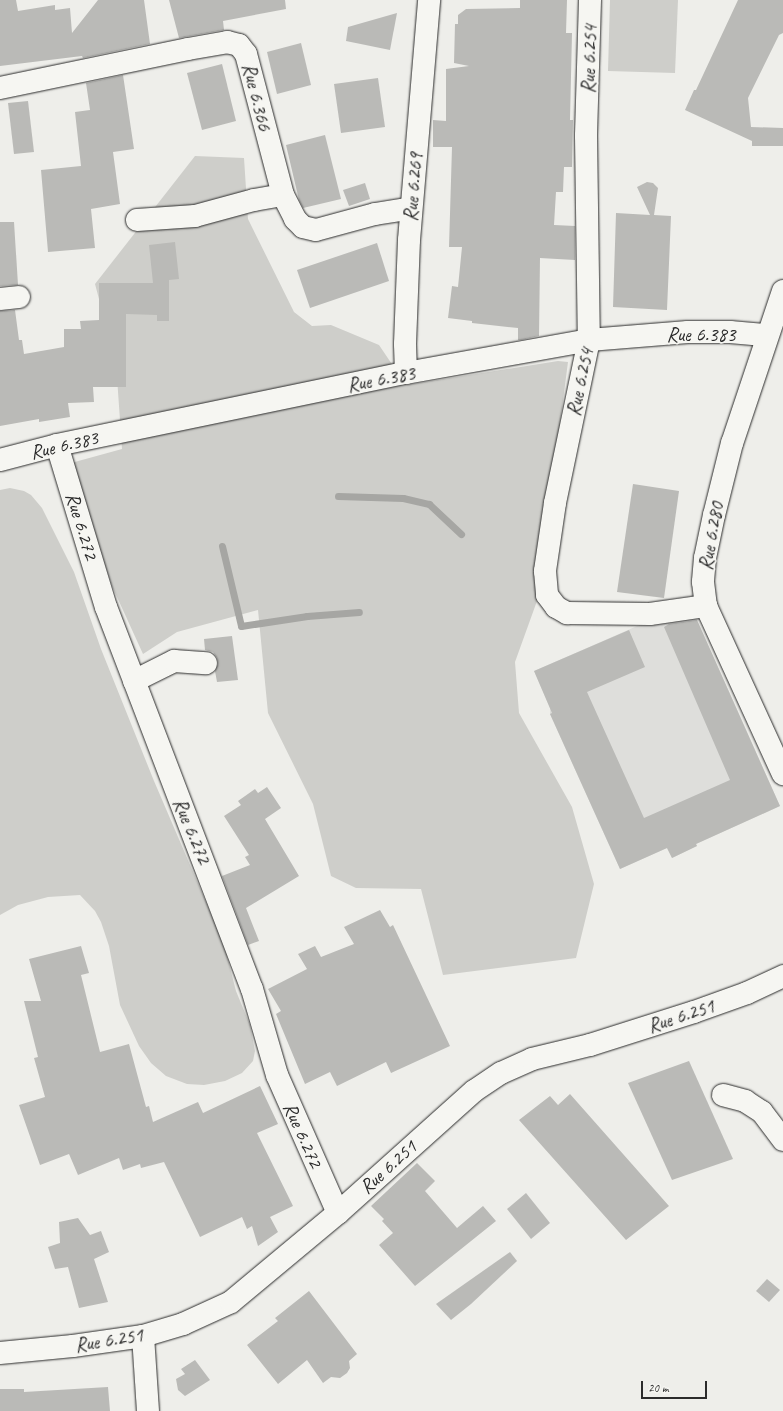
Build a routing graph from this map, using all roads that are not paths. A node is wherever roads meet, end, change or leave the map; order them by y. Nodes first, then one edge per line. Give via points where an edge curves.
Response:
1 (429, 0) edge
2 (590, 0) edge
3 (0, 88) edge
4 (284, 195) junction
5 (411, 208) junction
6 (137, 220) dead end
7 (783, 291) edge
8 (767, 335) junction
9 (589, 340) junction
10 (406, 374) junction
11 (56, 445) junction
12 (0, 460) edge
13 (706, 606) junction
14 (206, 663) dead end
15 (134, 681) junction
16 (783, 774) edge
17 (783, 976) edge
18 (724, 1095) dead end
19 (783, 1140) edge
20 (338, 1213) junction
21 (142, 1336) junction
22 (0, 1353) edge
23 (148, 1411) edge

1 - 5 street, Rue 6.269
2 - 9 street, Rue 6.254 via 586,136
3 - 4 street, Rue 6.366 via 188,49 228,42 239,46 246,54
4 - 5 street, Rue 6.366 via 299,223 303,227 316,230 375,214
4 - 6 street via 254,200 195,216
5 - 10 street, Rue 6.269 via 405,336
7 - 8 street, Rue 6.280
8 - 9 street, Rue 6.383 via 688,332
8 - 13 street, Rue 6.280 via 732,443 714,515 705,558 703,582
9 - 10 street, Rue 6.383
9 - 13 street, Rue 6.254 via 555,503 544,571 547,595 556,607 567,613 650,614
10 - 11 street, Rue 6.383
11 - 12 street, Rue 6.383
11 - 15 street, Rue 6.272 via 106,607
13 - 16 street, Rue 6.280
14 - 15 street via 174,662
15 - 20 street, Rue 6.272 via 252,989 277,1075
17 - 20 street, Rue 6.251 via 747,993 694,1012 590,1045 532,1059 501,1073 474,1091
18 - 19 street via 745,1101 762,1112
20 - 21 street, Rue 6.251 via 231,1302 183,1324
21 - 22 street, Rue 6.251
21 - 23 street

